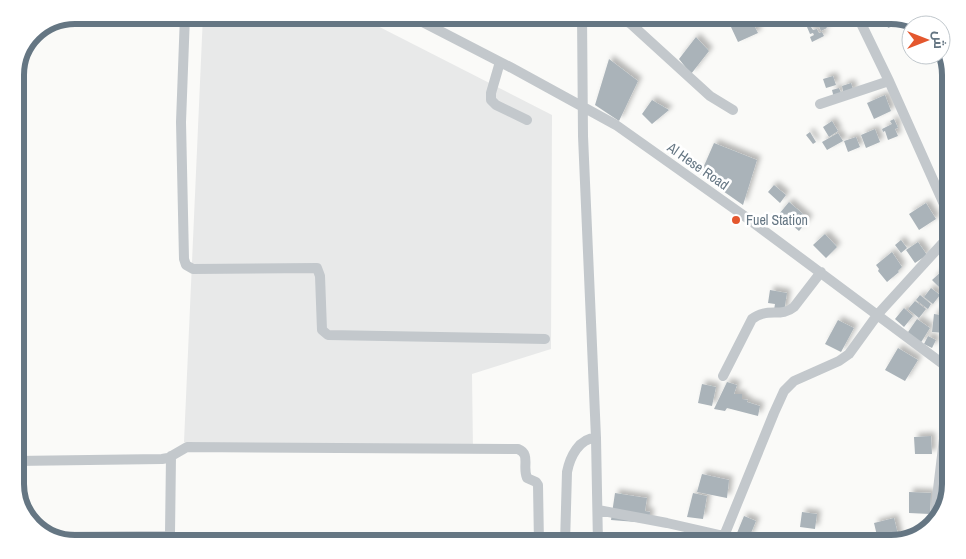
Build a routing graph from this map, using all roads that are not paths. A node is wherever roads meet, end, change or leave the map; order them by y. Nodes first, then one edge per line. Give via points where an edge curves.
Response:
1 (185, 24) edge
2 (427, 24) edge
3 (582, 24) edge
4 (631, 24) edge
5 (862, 24) edge
6 (500, 62) junction
7 (890, 81) junction
8 (820, 104) dead end
9 (582, 106) junction
10 (732, 110) dead end
11 (527, 120) dead end
12 (942, 199) edge
13 (942, 244) edge
14 (821, 272) junction
15 (878, 314) junction
16 (545, 339) dead end
17 (942, 363) edge
18 (723, 376) dead end
19 (596, 438) junction
20 (171, 456) junction
21 (942, 456) edge
22 (24, 461) edge
23 (936, 509) edge
24 (598, 510) junction
25 (169, 535) edge
26 (539, 535) edge
27 (565, 535) edge
28 (598, 535) edge
29 (720, 535) edge
30 (724, 535) edge

1 - 16 street via 182,122 184,259 188,267 317,268 322,330 328,335
2 - 6 street, Al Hese Road
3 - 9 street
4 - 10 street via 710,96
5 - 7 street
6 - 9 street, Al Hese Road
6 - 11 street via 491,100
7 - 8 street
7 - 12 street
9 - 14 street, Al Hese Road via 616,125
9 - 19 street
13 - 15 street
14 - 15 street, Al Hese Road
14 - 18 street via 789,312 768,312 752,319
15 - 17 street, Al Hese Road
15 - 30 street via 849,354 794,381 784,391
19 - 24 street
19 - 27 street via 584,441 569,462
20 - 22 street via 158,459
20 - 25 street
20 - 26 street via 187,447 518,448 525,456 527,478 539,487
21 - 23 street
24 - 28 street
24 - 29 street

